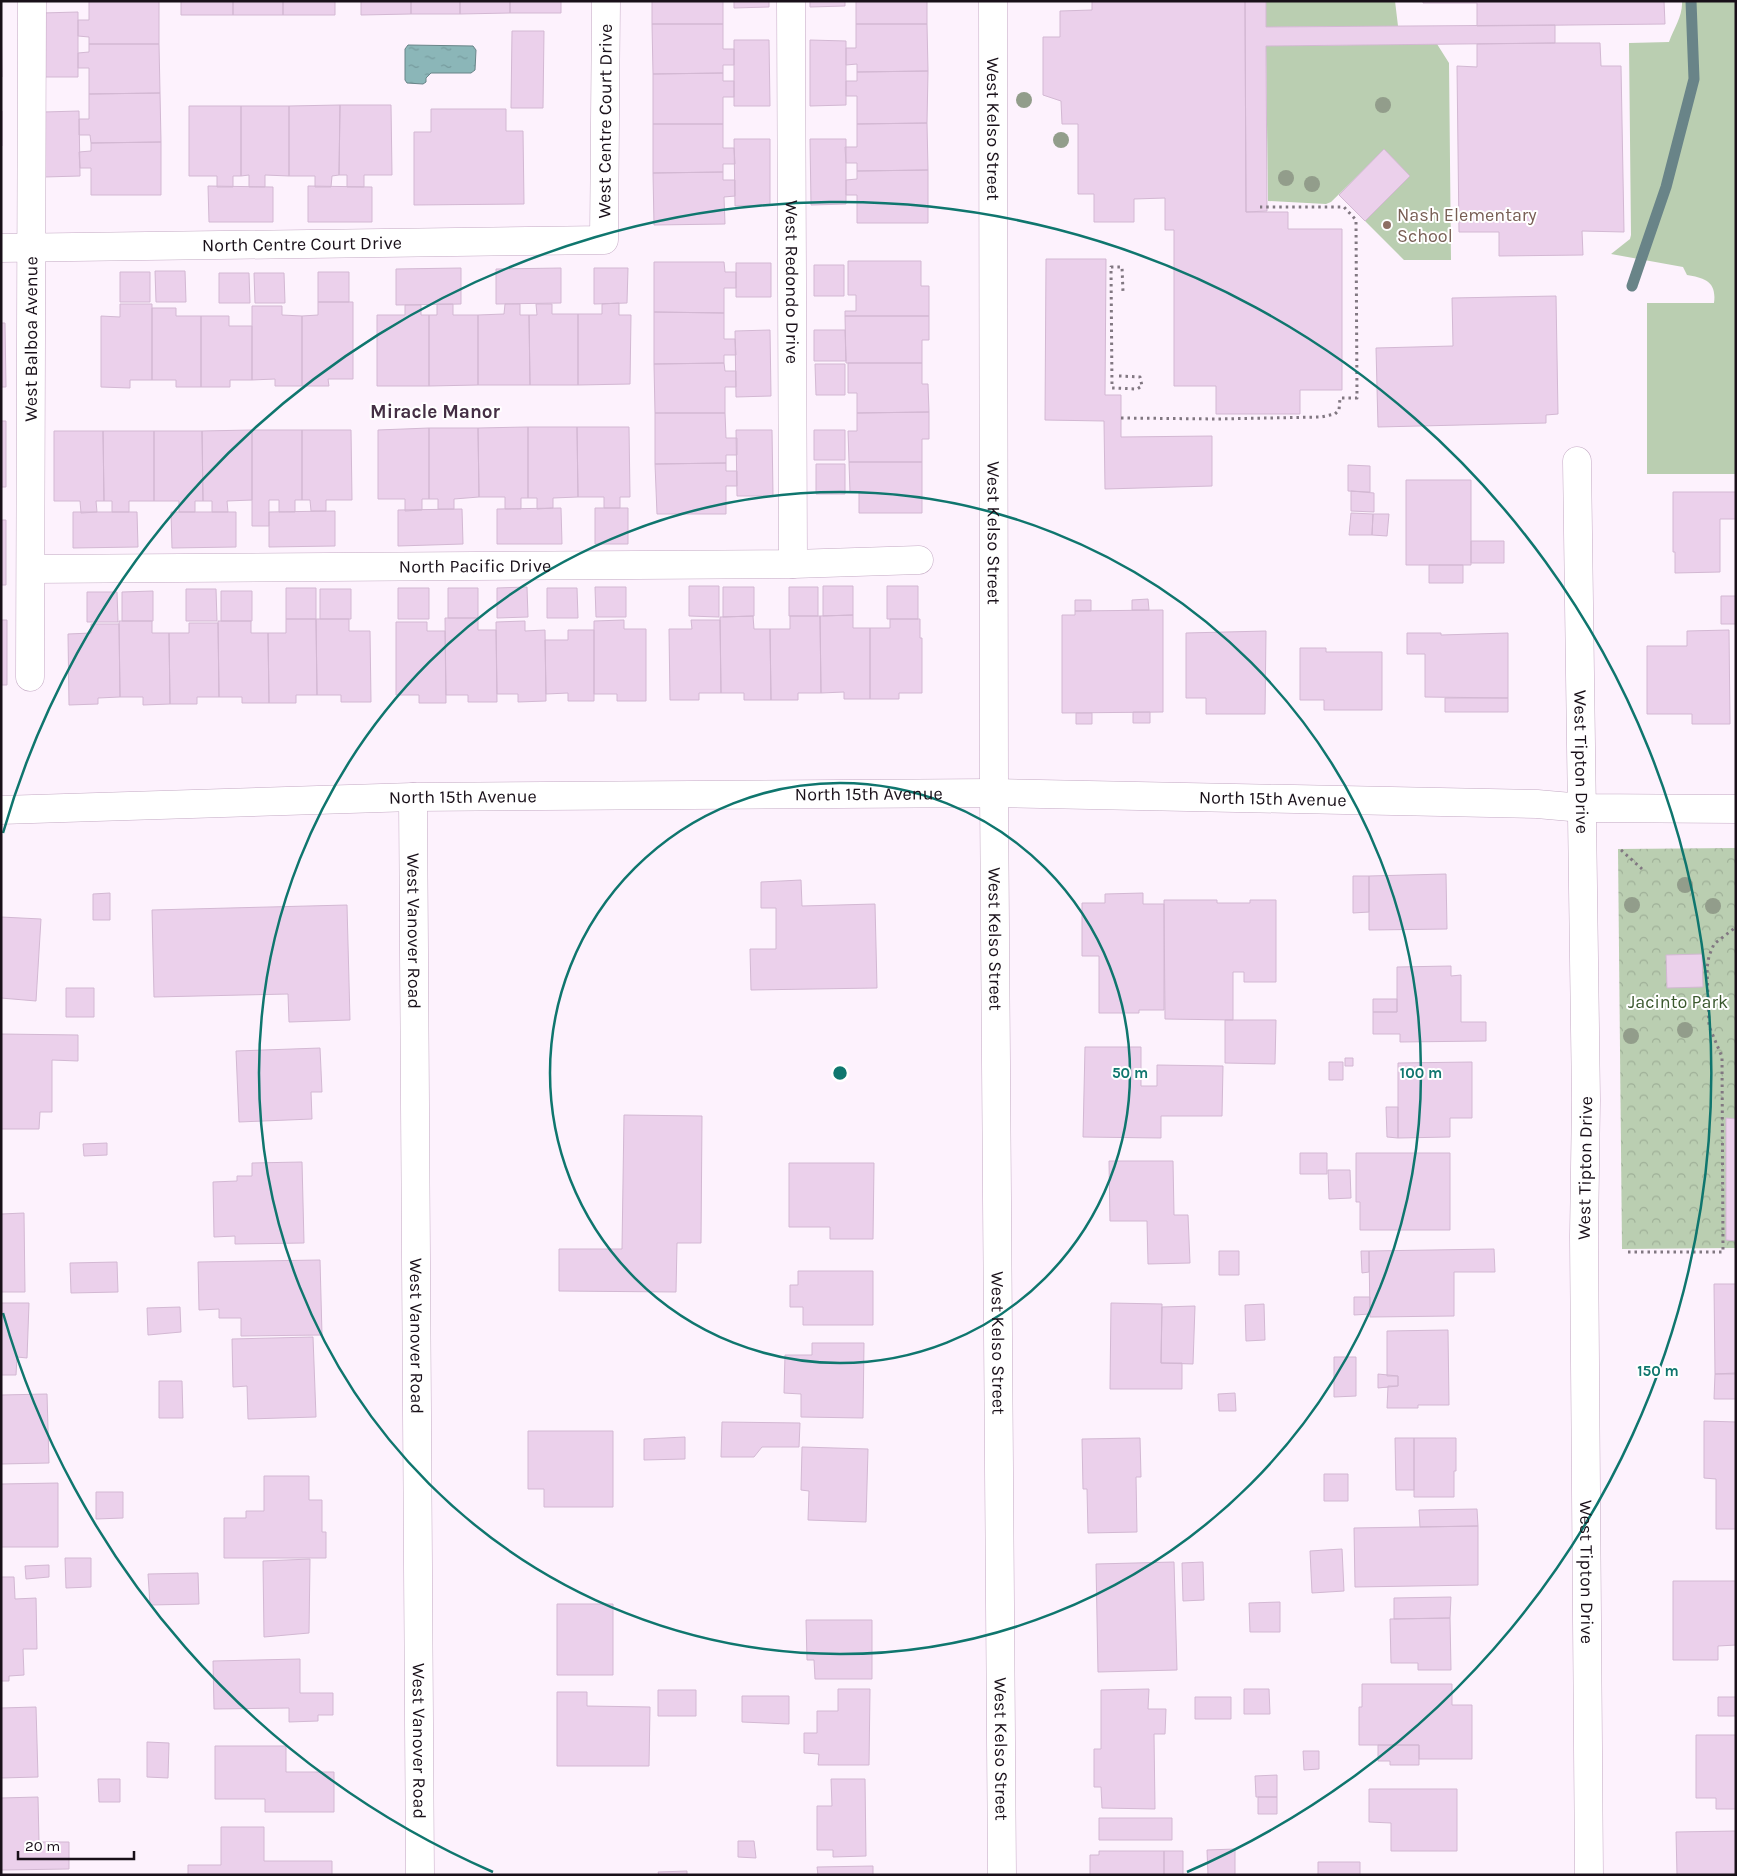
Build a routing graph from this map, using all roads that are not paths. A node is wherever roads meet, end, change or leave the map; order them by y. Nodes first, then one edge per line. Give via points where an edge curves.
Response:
1 (32, 1) edge
2 (606, 1) edge
3 (791, 1) edge
4 (993, 1) edge
5 (604, 240) joint
6 (33, 247) junction
7 (1, 248) edge
8 (1577, 461) dead end
9 (919, 560) dead end
10 (793, 564) junction
11 (31, 569) junction
12 (30, 678) dead end
13 (994, 793) junction
14 (413, 797) junction
15 (1582, 808) junction
16 (1736, 809) edge
17 (1, 810) edge
18 (420, 1875) edge
19 (1002, 1875) edge
20 (1589, 1875) edge

1 - 6 street, West Balboa Avenue
2 - 5 street, West Centre Court Drive
3 - 10 street, West Redondo Drive
4 - 13 street, West Kelso Street
5 - 6 street, North Centre Court Drive
6 - 7 street, North Centre Court Drive
6 - 11 street, West Balboa Avenue
8 - 15 street, West Tipton Drive
9 - 10 street, North Pacific Drive
10 - 11 street, North Pacific Drive
11 - 12 street, West Balboa Avenue
13 - 14 street, North 15th Avenue
13 - 15 street, North 15th Avenue via 1527,804
13 - 19 street, West Kelso Street
14 - 17 street, North 15th Avenue
14 - 18 street, West Vanover Road
15 - 16 street, North 15th Avenue
15 - 20 street, West Tipton Drive

